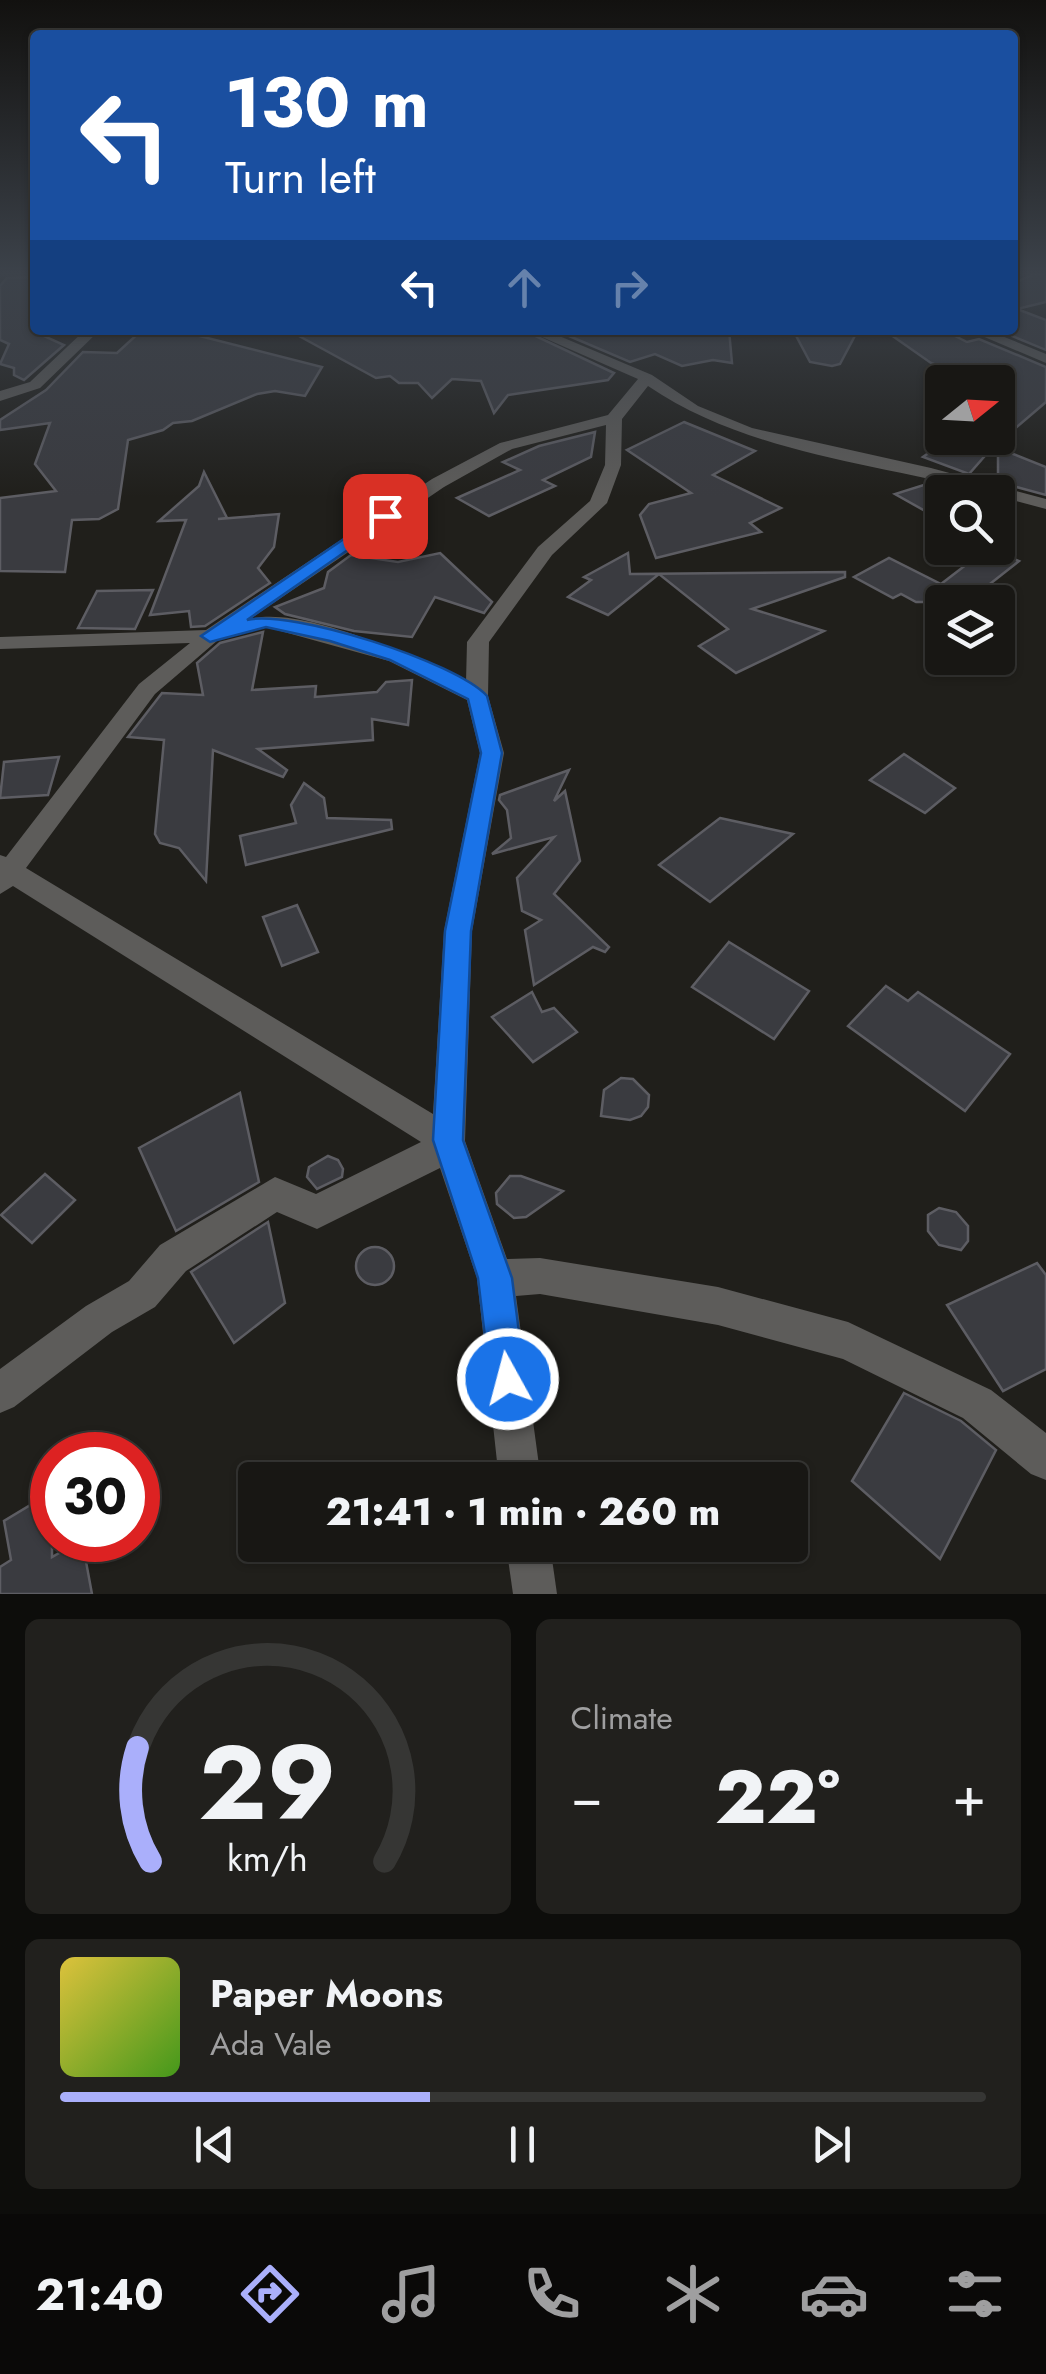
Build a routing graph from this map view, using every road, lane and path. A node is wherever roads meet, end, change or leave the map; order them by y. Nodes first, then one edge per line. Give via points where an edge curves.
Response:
1 (73, 348) edge
2 (577, 348) edge
3 (1020, 348) edge
4 (1046, 359) edge
5 (647, 378) junction
6 (0, 396) edge
7 (614, 418) junction
8 (1046, 504) edge
9 (210, 636) junction
10 (0, 643) edge
11 (477, 696) junction
12 (3, 873) edge
13 (448, 1140) junction
14 (495, 1278) junction
15 (0, 1392) edge
16 (1046, 1459) edge
17 (518, 1462) edge
18 (530, 1562) edge
19 (534, 1594) edge

1 - 6 street via 35,385
2 - 5 street
3 - 4 street
5 - 7 street
5 - 8 street via 693,410 747,432
7 - 9 street via 506,446 438,482
7 - 11 street via 613,465 598,503 545,552 478,642
9 - 10 street
9 - 11 street via 266,621 334,636 397,656
9 - 12 street via 147,689
11 - 13 street via 492,753 458,931
12 - 13 street
13 - 14 street
13 - 15 street via 426,1159 317,1212 275,1194 173,1258 142,1294
14 - 16 street via 540,1276 718,1306 848,1340 977,1404
14 - 17 street
18 - 19 street

